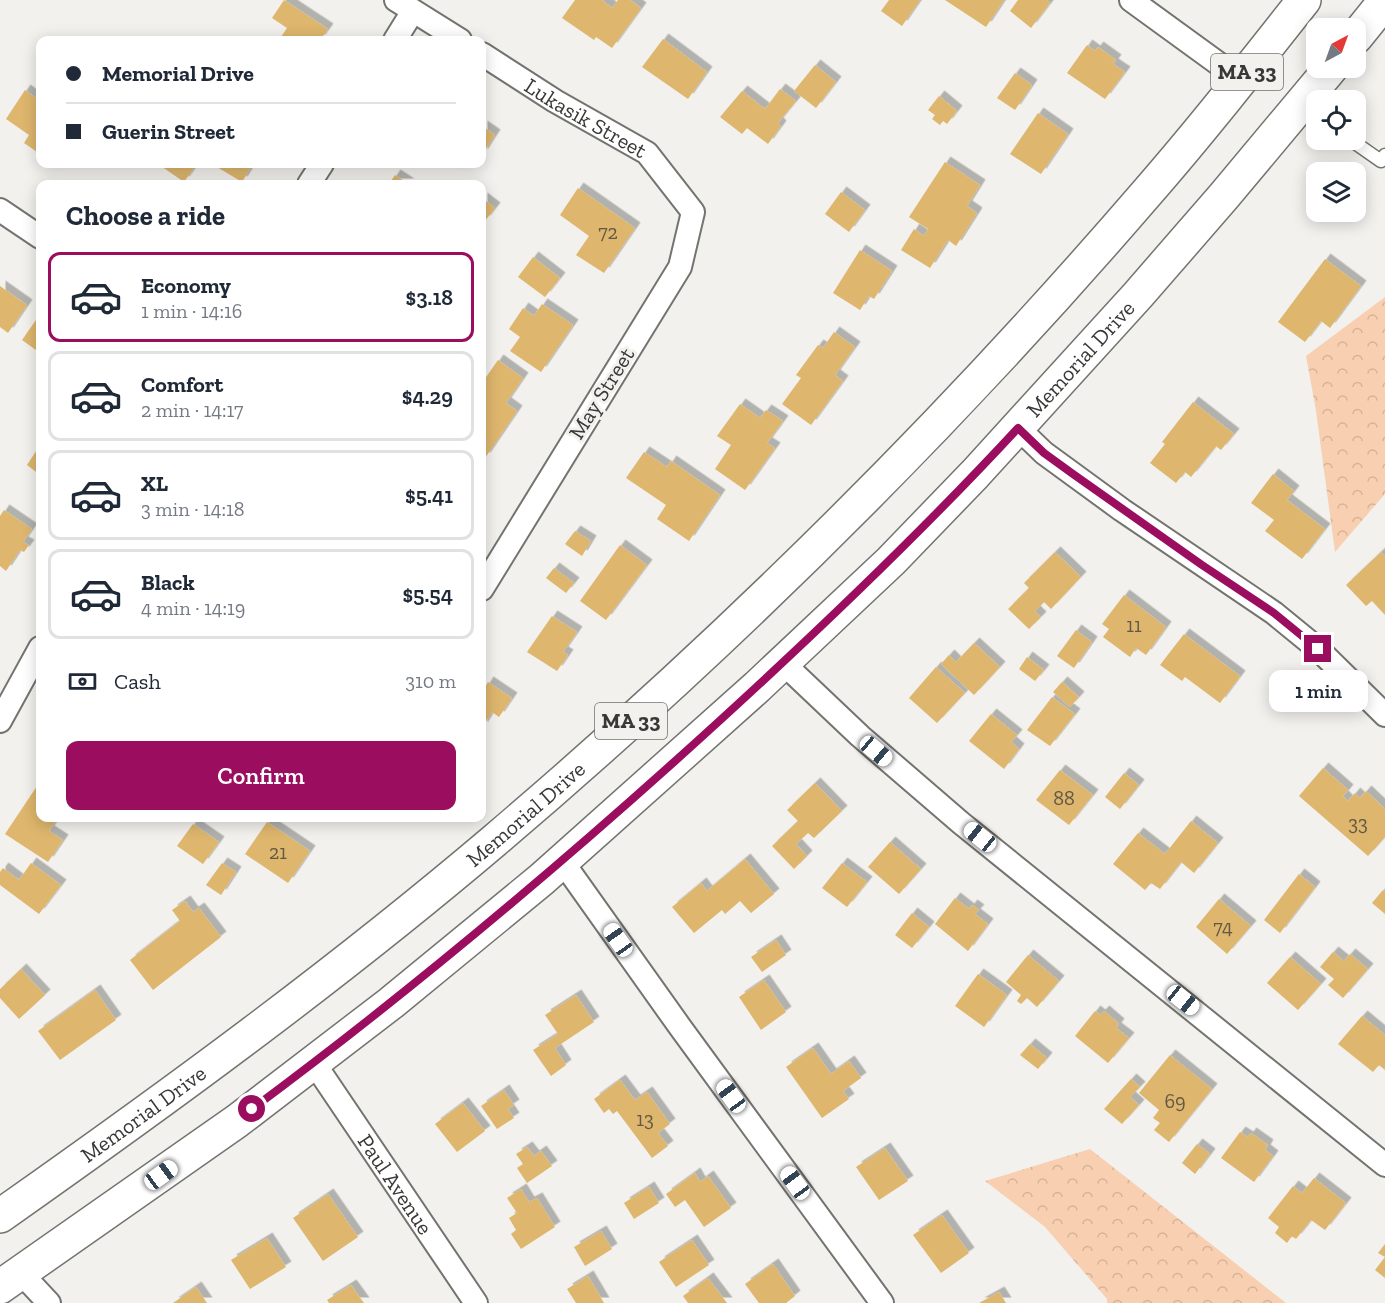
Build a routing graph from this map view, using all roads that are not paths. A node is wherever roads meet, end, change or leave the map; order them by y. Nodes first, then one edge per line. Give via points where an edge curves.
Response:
1 (1131, 0) edge
2 (1304, 0) edge
3 (1385, 1) edge
4 (404, 5) edge
5 (1366, 25) edge
6 (396, 36) edge
7 (454, 36) edge
8 (486, 57) edge
9 (1324, 78) edge
10 (1241, 80) junction
11 (1366, 149) edge
12 (1384, 160) edge
13 (678, 193) joint
14 (0, 210) edge
15 (36, 234) edge
16 (1018, 428) junction
17 (486, 582) edge
18 (36, 655) edge
19 (783, 663) junction
20 (1385, 715) edge
21 (0, 721) edge
22 (562, 861) junction
23 (314, 1063) junction
24 (1385, 1165) edge
25 (0, 1216) edge
26 (11, 1280) edge
27 (49, 1303) edge
28 (476, 1303) edge
29 (882, 1303) edge

1 - 10 street
2 - 10 main road, Memorial Drive / MA 33
3 - 5 main road
4 - 6 street
4 - 7 street
8 - 13 street, Lukasik Street via 647,153
9 - 16 main road, Memorial Drive / MA 33 via 1305,107
10 - 25 main road, Memorial Drive / MA 33 via 1064,288 972,387 692,665 493,842 379,936 177,1090
11 - 12 lane
13 - 17 street, May Street via 693,212 680,267
14 - 15 street
16 - 19 main road, Memorial Drive / MA 33 via 891,561
16 - 20 street via 1044,453 1122,510 1274,613 1318,649
18 - 21 street
19 - 22 main road, Memorial Drive / MA 33
19 - 24 street via 961,823
22 - 23 main road, Memorial Drive / MA 33
22 - 29 street
23 - 26 main road, Memorial Drive / MA 33
23 - 28 street, Paul Avenue
26 - 27 street

